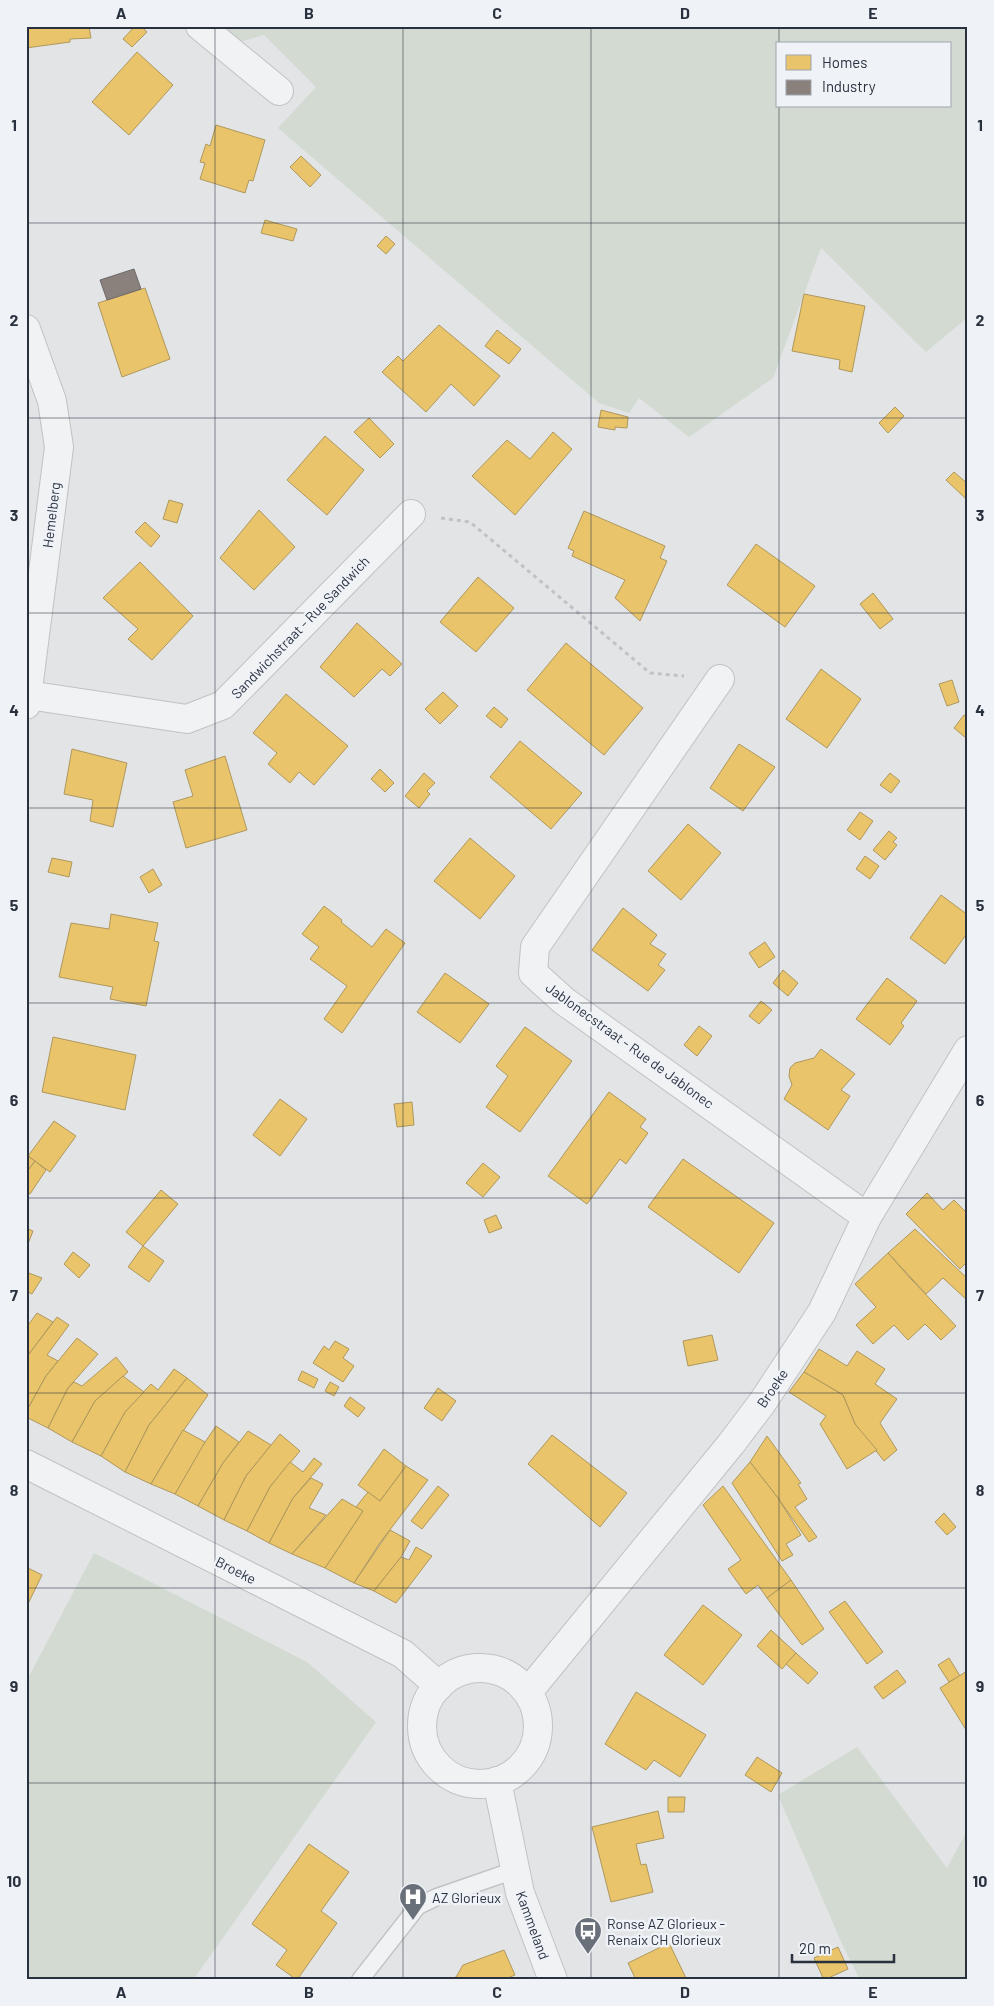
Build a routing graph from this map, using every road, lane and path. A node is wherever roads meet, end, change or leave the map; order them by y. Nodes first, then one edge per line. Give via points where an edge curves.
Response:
1 (200, 26) edge
2 (279, 91) dead end
3 (26, 330) edge
4 (411, 514) dead end
5 (470, 522) dead end
6 (650, 673) dead end
7 (720, 678) dead end
8 (27, 700) edge
9 (968, 1050) edge
10 (867, 1217) junction
11 (26, 1464) edge
12 (439, 1686) junction
13 (528, 1692) junction
14 (497, 1781) junction
15 (515, 1870) junction
16 (360, 1980) edge
17 (553, 1980) edge

1 - 2 street
3 - 8 street, Hemelberg via 52,401 59,447
4 - 8 street, Sandwichstraat - Rue Sandwich via 223,705 187,719
5 - 6 path
7 - 10 street, Jablonecstraat - Rue de Jablonec via 535,947 533,972 564,1000
9 - 10 street, Broeke
10 - 13 street, Broeke via 822,1312 762,1403
11 - 12 street, Broeke via 403,1654
12 - 13 street via 461,1671 482,1668 508,1675
12 - 14 street via 427,1702 424,1715 424,1741 429,1754 447,1773 458,1779 471,1783
13 - 14 street via 536,1710 536,1740 522,1766
14 - 15 street, Kammeland
15 - 16 lane via 418,1906
15 - 17 street, Kammeland via 520,1893

